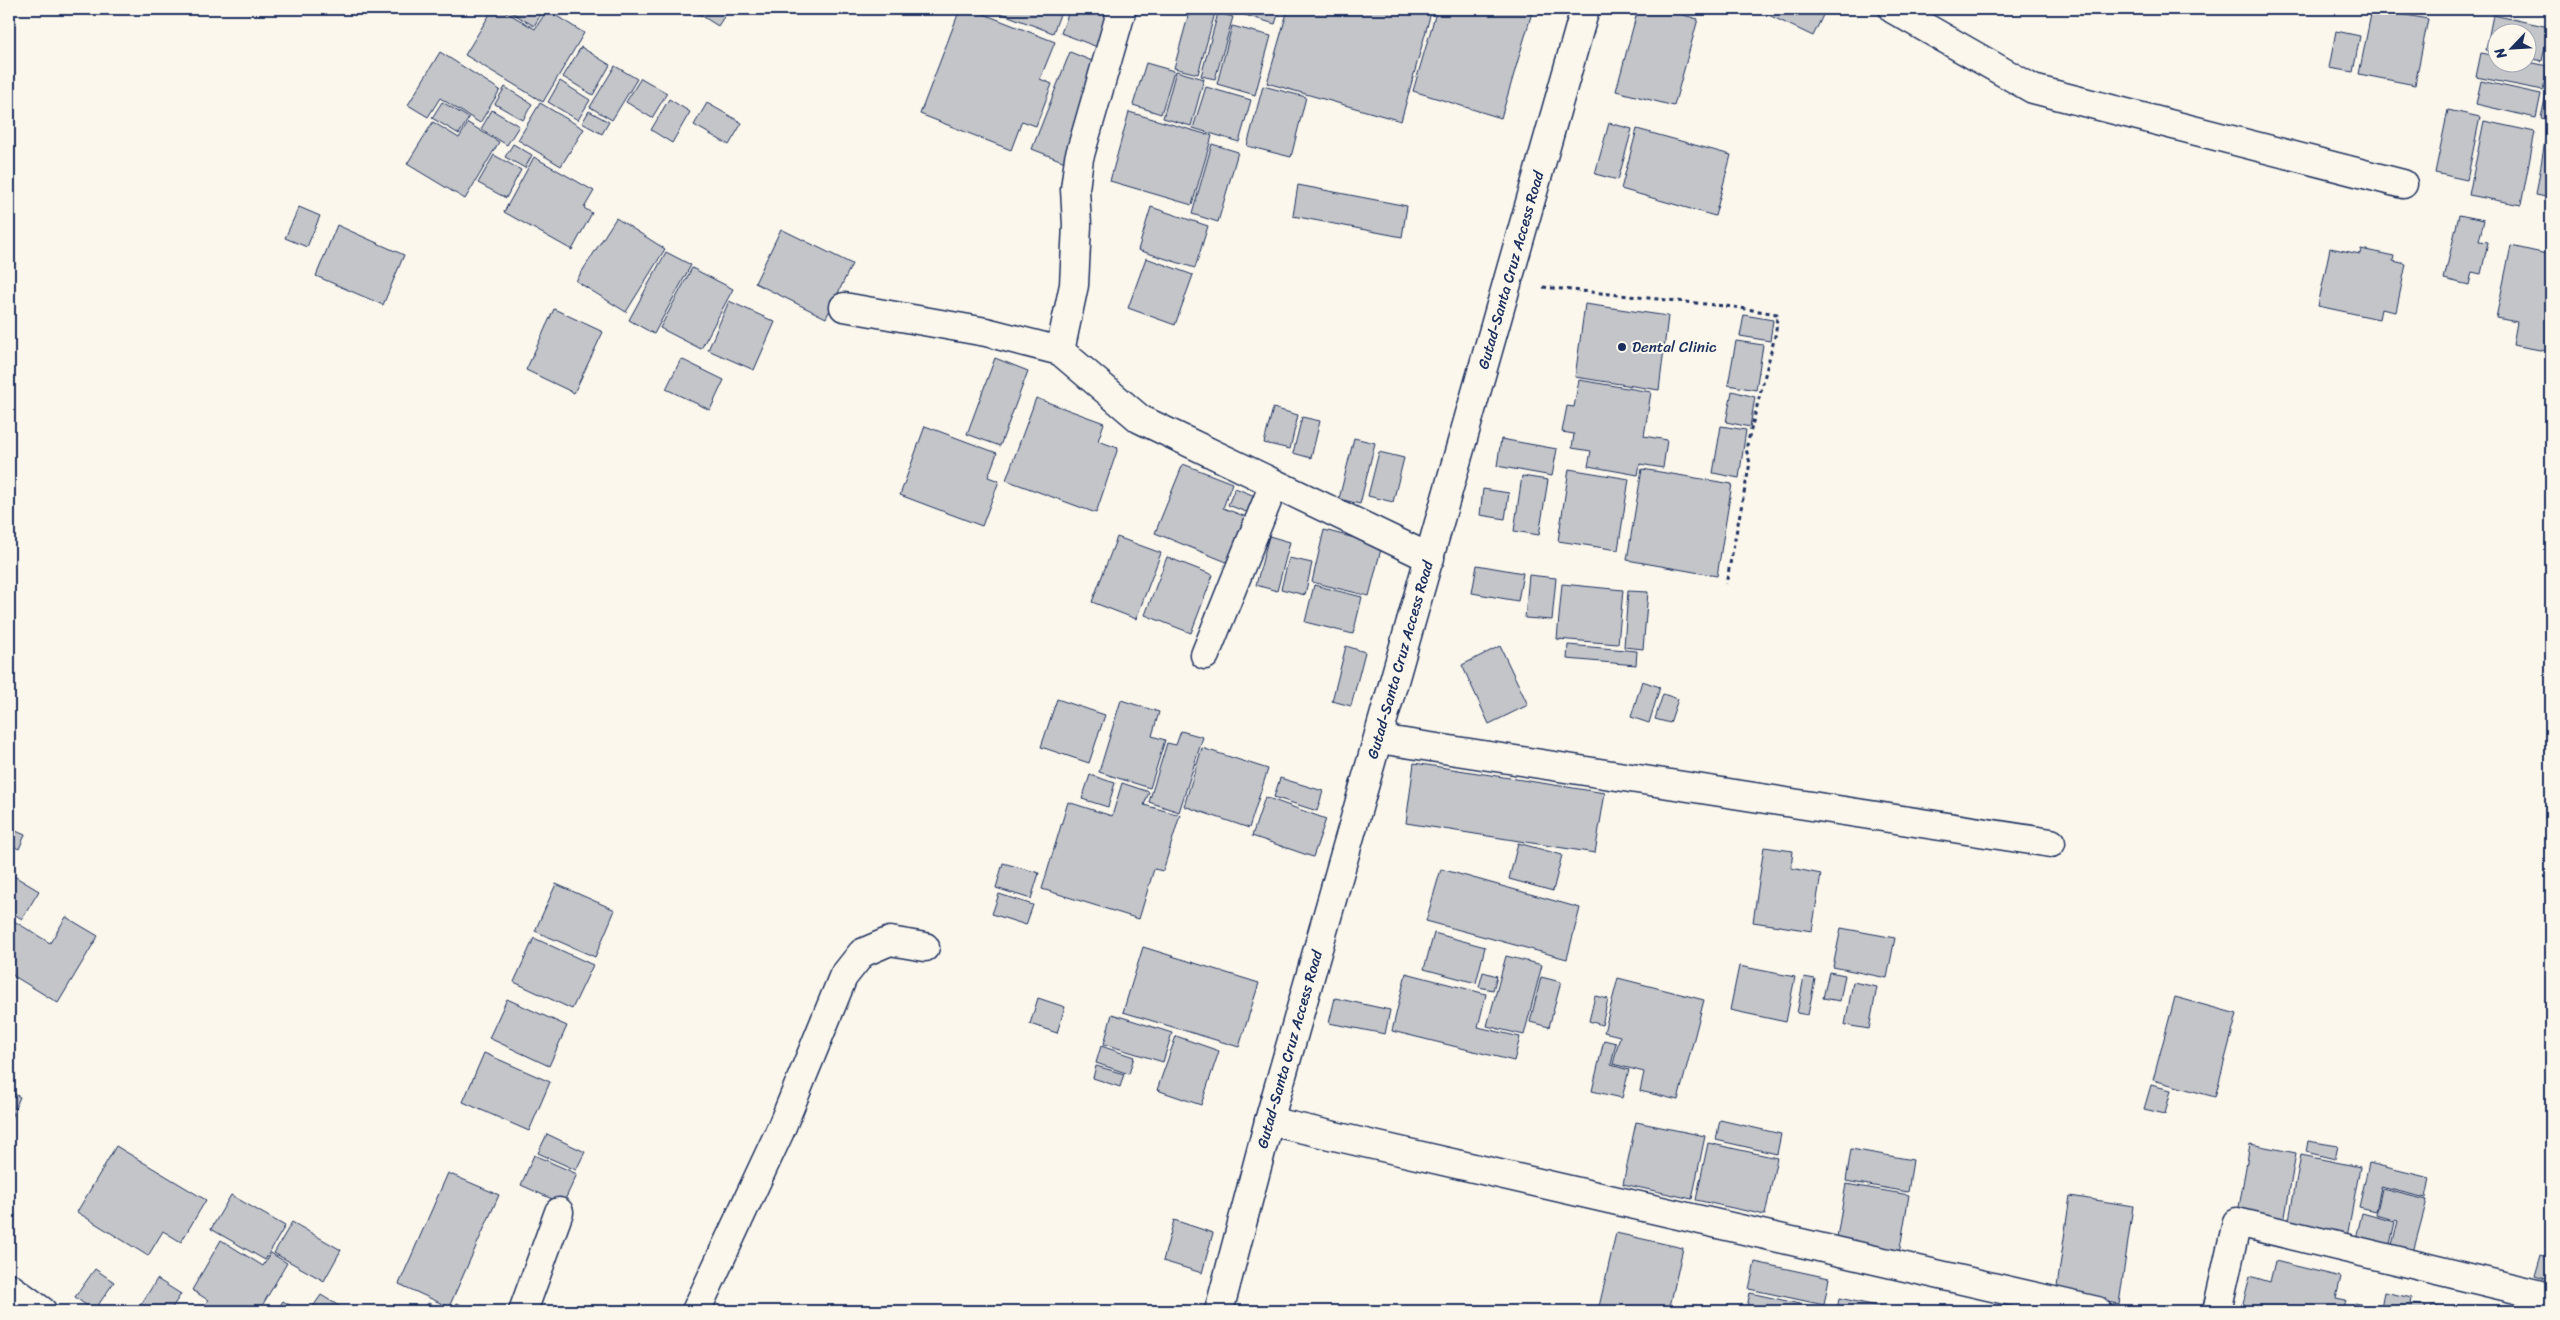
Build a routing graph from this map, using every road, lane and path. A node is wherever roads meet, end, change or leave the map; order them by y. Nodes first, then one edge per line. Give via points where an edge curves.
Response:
1 (1122, 9) edge
2 (1585, 9) edge
3 (1893, 9) edge
4 (2403, 184) dead end
5 (1507, 283) junction
6 (844, 307) dead end
7 (1060, 351) junction
8 (1274, 484) junction
9 (1430, 558) junction
10 (1726, 584) dead end
11 (1205, 654) dead end
12 (1378, 739) junction
13 (2051, 842) dead end
14 (925, 948) dead end
15 (1269, 1122) junction
16 (560, 1212) dead end
17 (9, 1287) edge
18 (2549, 1302) edge
19 (42, 1311) edge
20 (523, 1311) edge
21 (696, 1311) edge
22 (1219, 1311) edge
23 (2098, 1311) edge
24 (2217, 1311) edge

1 - 7 street via 1079,158 1075,189 1074,285
2 - 5 street, Gutad-Santa Cruz Access Road
3 - 4 street via 2033,89
5 - 9 street, Gutad-Santa Cruz Access Road
5 - 10 path via 1777,314 1776,332 1746,449 1750,462
6 - 7 street via 986,332
7 - 8 street via 1140,420
8 - 9 street
8 - 11 street
9 - 12 street, Gutad-Santa Cruz Access Road
12 - 13 street
12 - 15 street, Gutad-Santa Cruz Access Road
14 - 21 street via 890,941 862,953 844,977 780,1131
15 - 22 street, Gutad-Santa Cruz Access Road
15 - 23 street
16 - 20 street
17 - 19 street
18 - 24 street via 2238,1222

